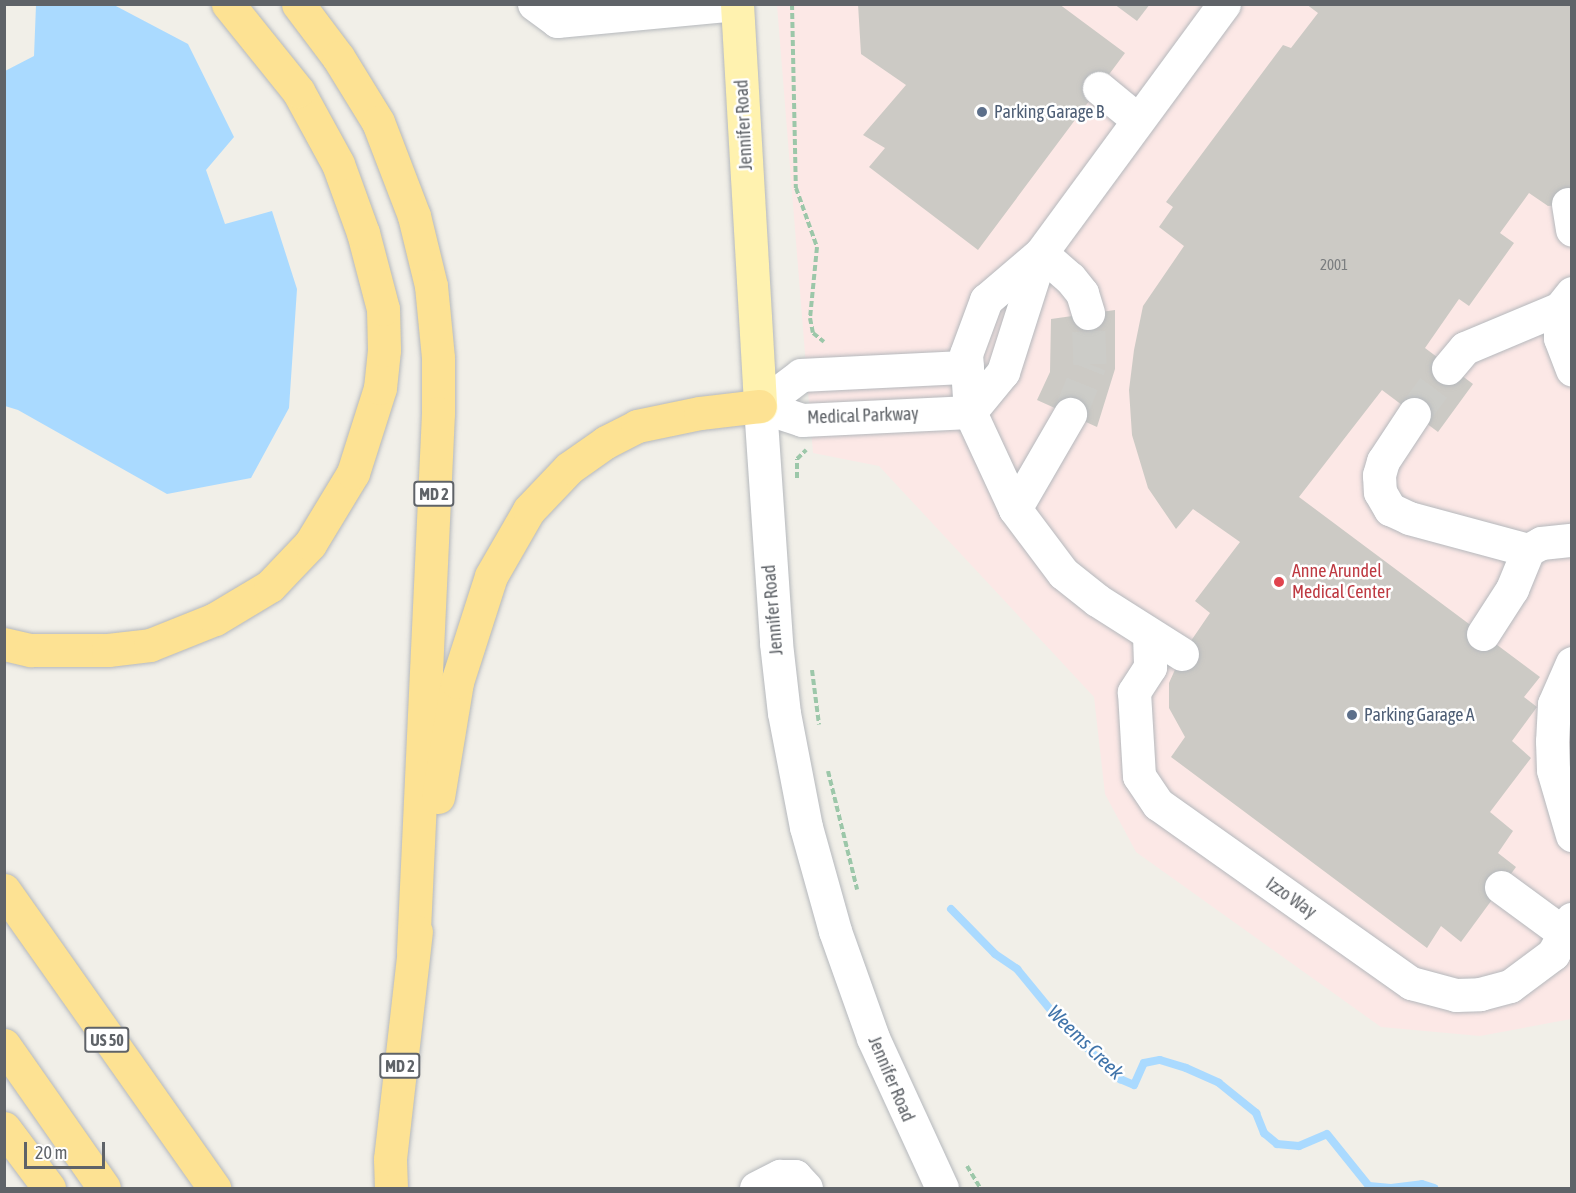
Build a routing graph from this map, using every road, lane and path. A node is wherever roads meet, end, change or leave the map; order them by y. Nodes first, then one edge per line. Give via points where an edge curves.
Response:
1 (228, 4) edge
2 (298, 4) edge
3 (534, 4) edge
4 (737, 4) edge
5 (792, 4) edge
6 (1224, 4) edge
7 (1099, 88) dead end
8 (1138, 120) junction
9 (1041, 253) junction
10 (1566, 300) edge
11 (1088, 313) tunnel mouth
12 (830, 344) dead end
13 (967, 367) junction
14 (1448, 368) tunnel mouth
15 (1572, 370) edge
16 (760, 406) junction
17 (970, 411) junction
18 (1070, 414) tunnel mouth
19 (1414, 414) tunnel mouth
20 (814, 448) dead end
21 (798, 488) dead end
22 (1015, 509) junction
23 (1572, 540) edge
24 (1528, 550) junction
25 (1483, 634) dead end
26 (1149, 635) junction
27 (4, 644) edge
28 (1182, 654) dead end
29 (810, 659) dead end
30 (1572, 663) edge
31 (821, 736) dead end
32 (826, 759) dead end
33 (1572, 835) edge
34 (1501, 887) dead end
35 (4, 890) edge
36 (860, 900) dead end
37 (1568, 927) edge
38 (413, 951) junction
39 (4, 1045) edge
40 (4, 1128) edge
41 (966, 1162) dead end
42 (390, 1174) edge
43 (49, 1188) edge
44 (105, 1188) edge
45 (214, 1188) edge
46 (756, 1188) edge
47 (806, 1188) edge
48 (942, 1188) edge
49 (980, 1188) edge

1 - 27 highway via 298,91 338,164 363,233 383,309 384,350 380,388 353,473 310,544 270,586 215,619 150,645 108,650 31,650
2 - 38 highway, MD 2 via 338,57 378,122 414,216 431,286 438,358 438,413
3 - 4 street via 557,21
4 - 16 main road, Jennifer Road
5 - 12 path via 796,188 817,247 810,318 818,341
6 - 8 street
7 - 8 street
8 - 9 street
9 - 11 street via 1082,293
9 - 13 street via 986,300 966,354
9 - 17 street via 1002,372
10 - 14 street via 1465,348
10 - 15 street via 1560,338
13 - 16 street via 801,375
13 - 17 street
16 - 17 street, Medical Parkway via 802,420
16 - 38 highway via 637,426 569,468 530,510 491,576 457,682
16 - 48 street, Jennifer Road via 776,643 784,713 806,827 835,931 873,1038
17 - 22 street
18 - 22 street
19 - 24 street via 1381,468 1380,492 1390,509 1409,519
20 - 21 path via 797,459
22 - 26 street via 1063,573
23 - 24 street via 1541,543
24 - 25 street via 1512,590
26 - 28 street
26 - 37 street, Izzo Way via 1150,667 1134,692 1139,776 1158,804 1411,983 1432,991 1480,994 1510,986 1553,954
29 - 31 path
30 - 33 street via 1554,704 1552,741 1553,770
32 - 36 path
34 - 37 street
35 - 45 highway, US 50
38 - 42 highway, MD 2
39 - 44 highway
40 - 43 highway
41 - 49 path
46 - 47 street via 780,1176 795,1176

